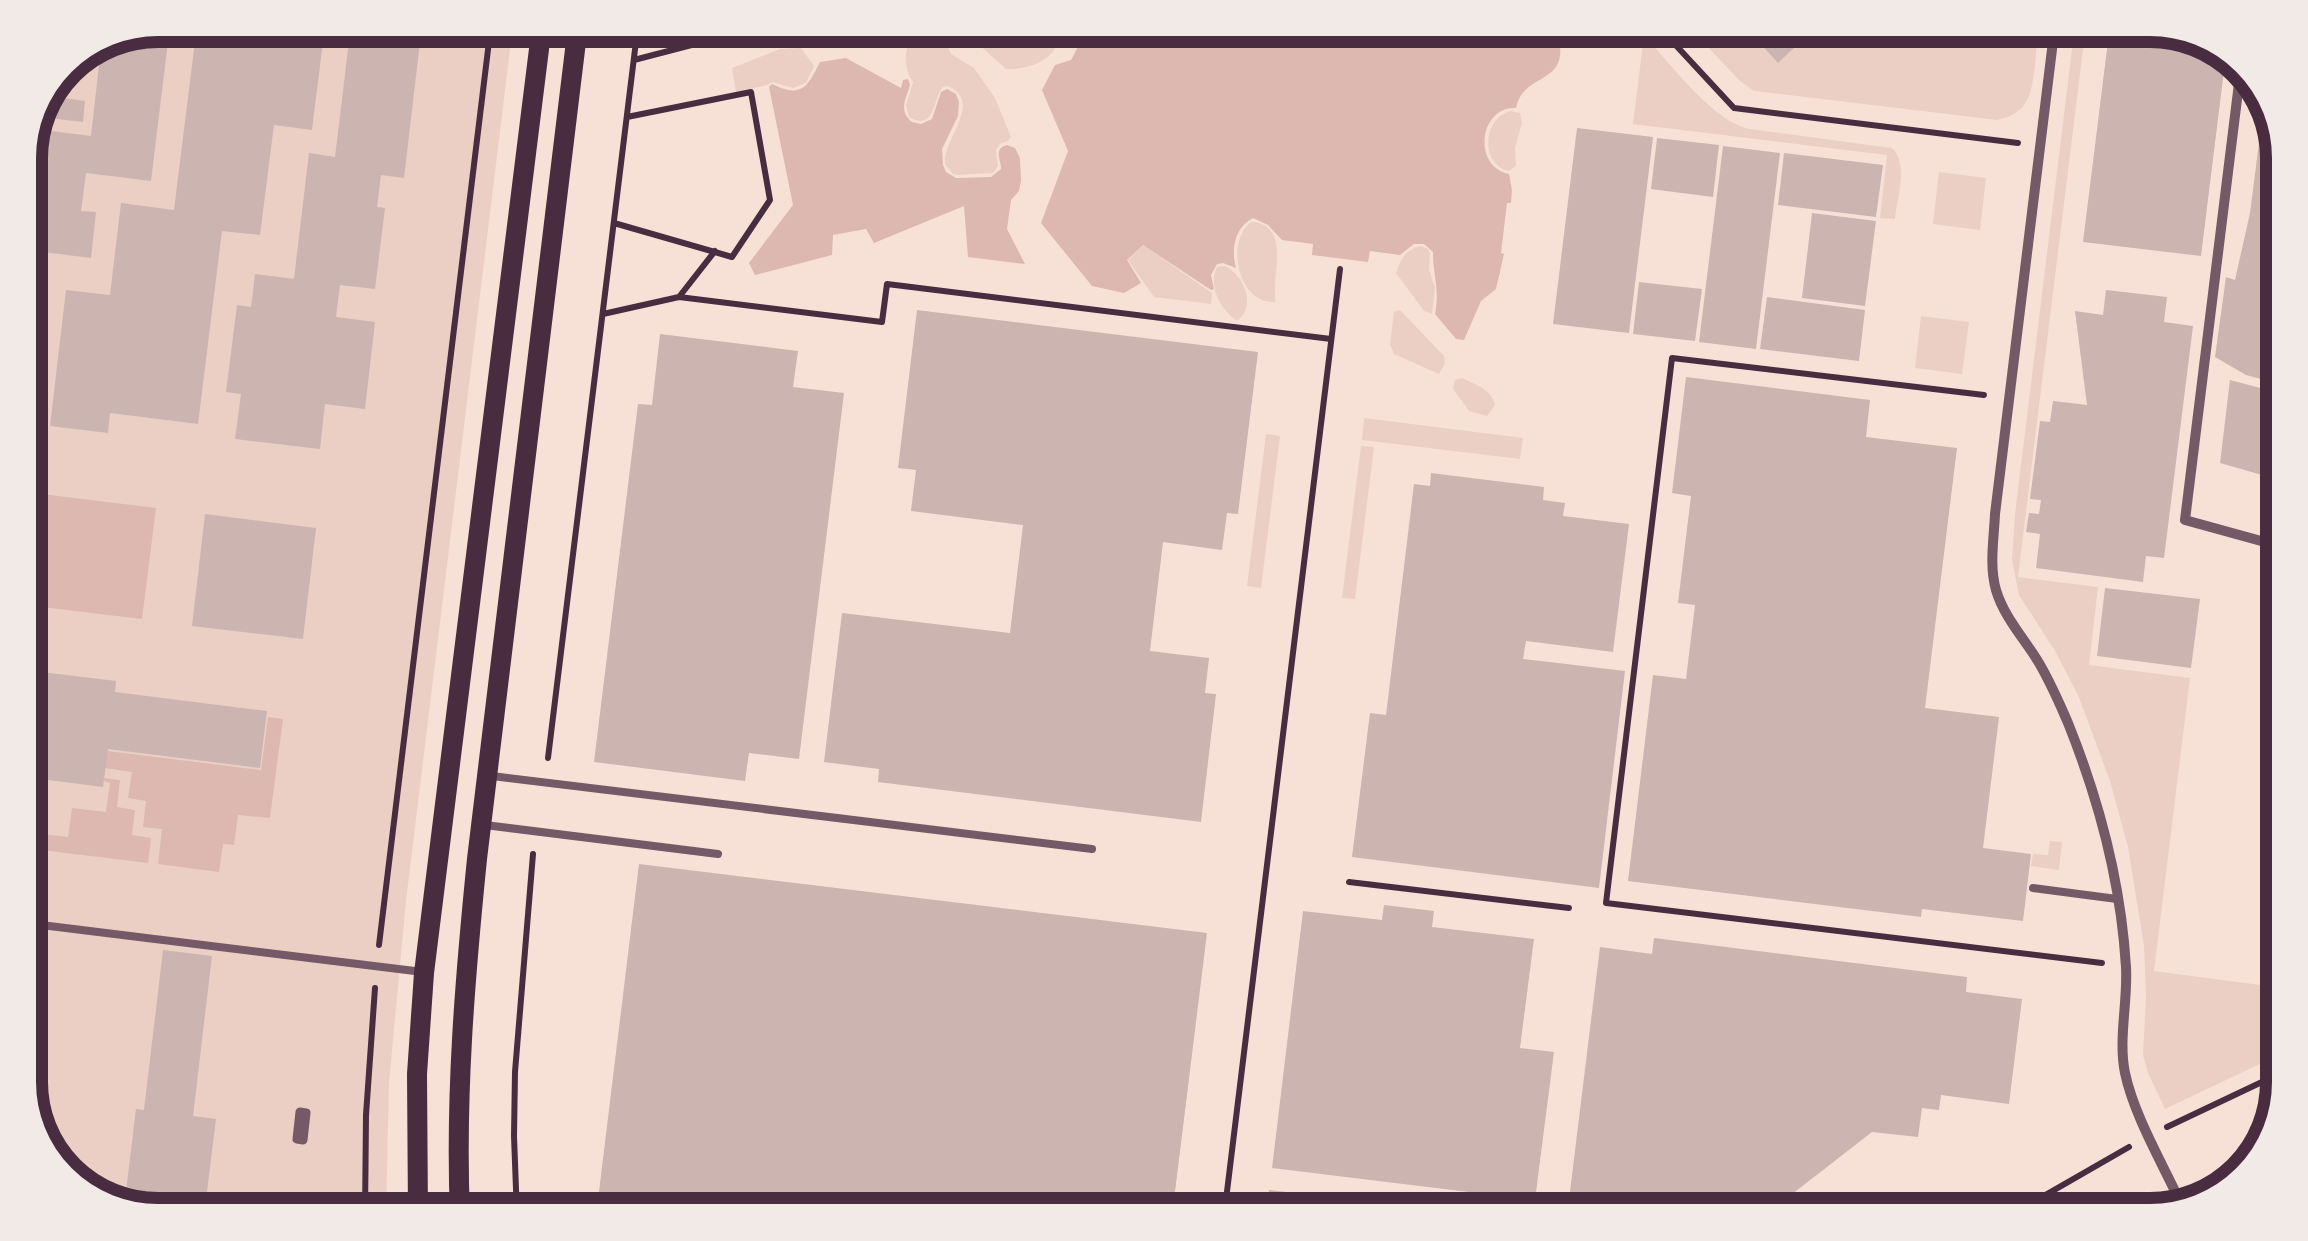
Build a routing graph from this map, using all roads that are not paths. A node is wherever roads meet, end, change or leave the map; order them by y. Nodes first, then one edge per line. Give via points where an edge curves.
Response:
1 (540, 42) edge
2 (576, 42) edge
3 (2054, 42) edge
4 (2239, 84) edge
5 (2265, 542) edge
6 (487, 775) junction
7 (481, 824) junction
8 (1092, 849) dead end
9 (718, 854) dead end
10 (2033, 888) dead end
11 (2118, 899) junction
12 (43, 924) edge
13 (424, 972) junction
14 (2177, 1196) edge
15 (418, 1198) edge
16 (459, 1198) edge

1 - 13 main road
2 - 6 main road
3 - 11 street via 1996,514 1994,584 2056,695 2079,752
4 - 5 street via 2185,520
6 - 7 main road
6 - 8 lane
7 - 9 lane
7 - 16 main road via 463,995
10 - 11 lane
11 - 14 street via 2126,1077
12 - 13 lane
13 - 15 main road

